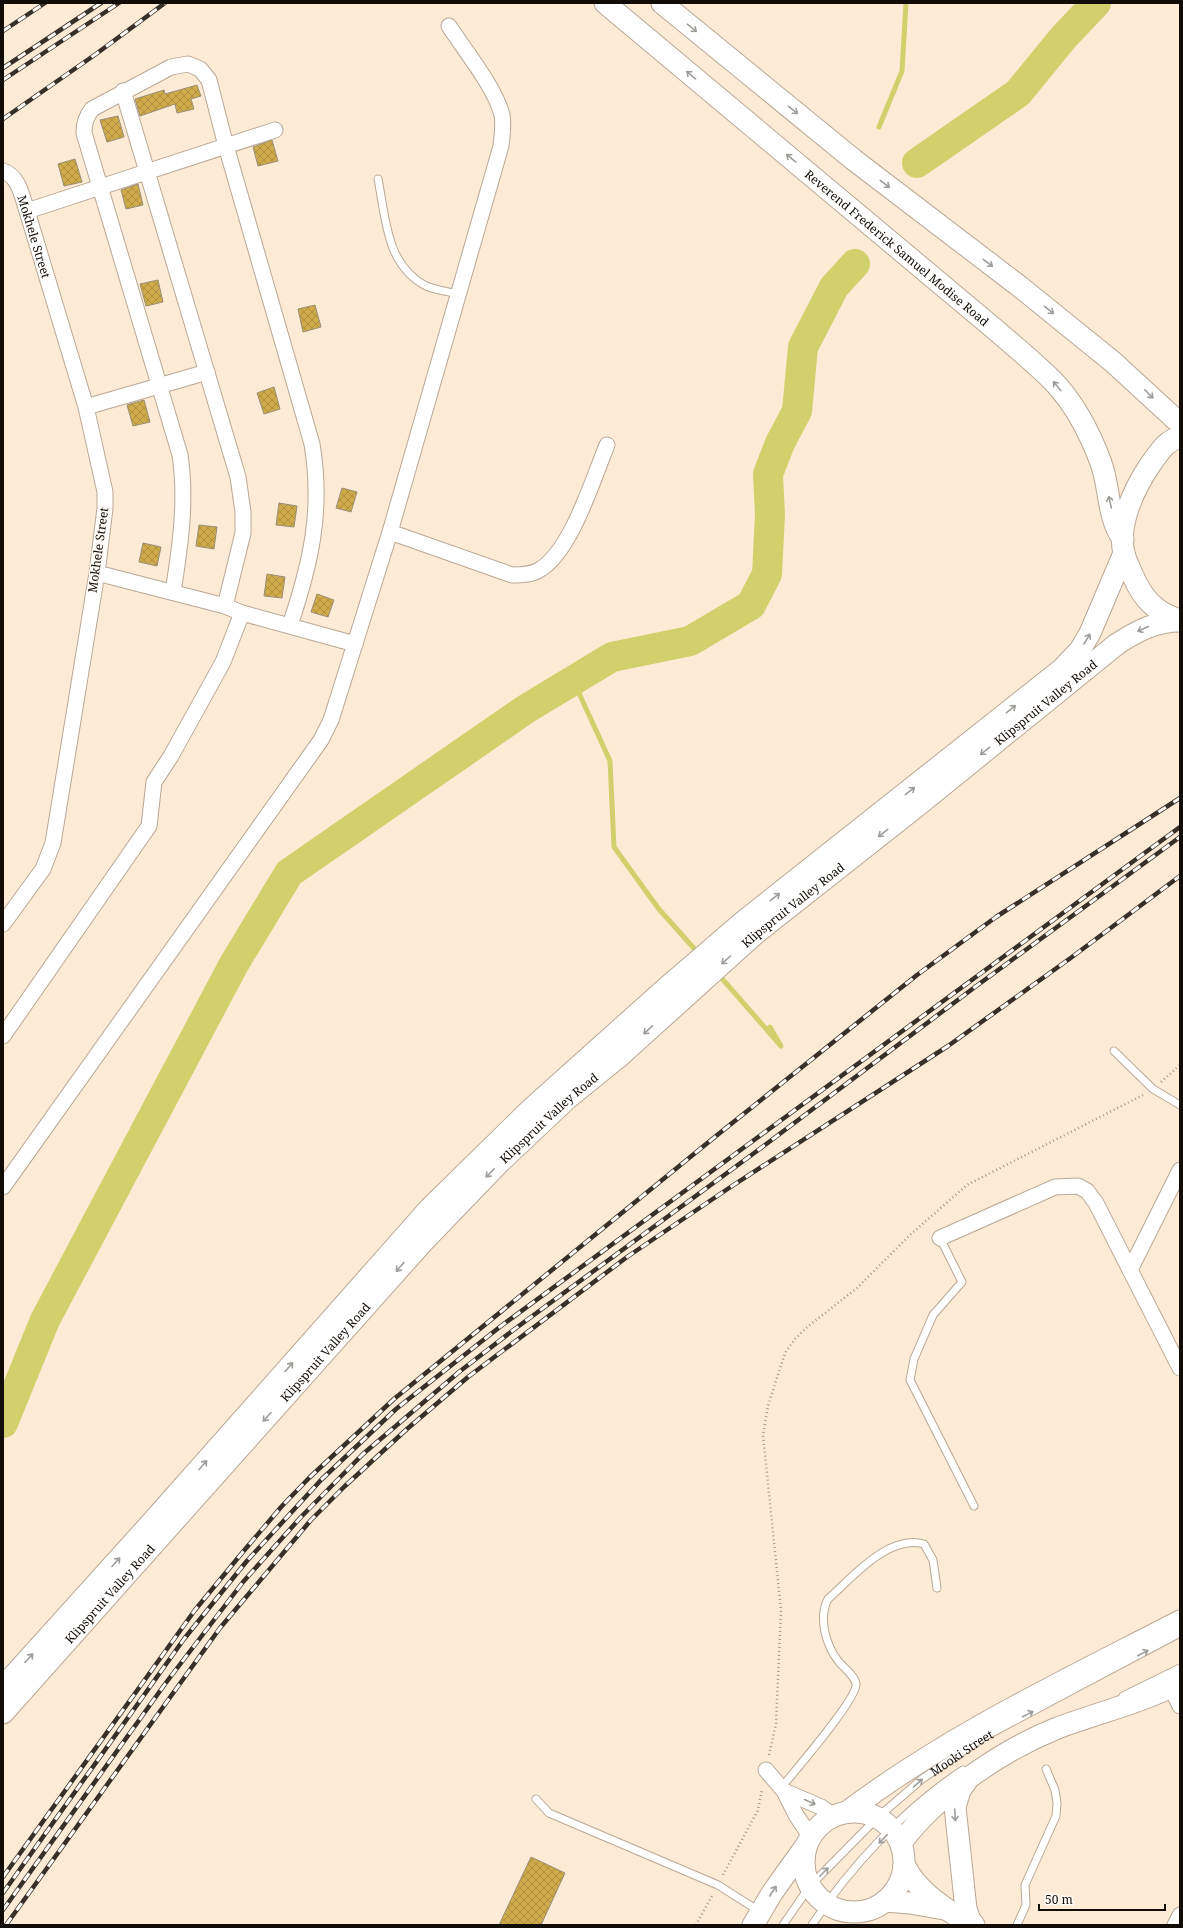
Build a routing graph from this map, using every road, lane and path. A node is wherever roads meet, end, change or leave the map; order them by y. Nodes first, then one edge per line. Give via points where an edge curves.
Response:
1 (605, 3) edge
2 (662, 3) edge
3 (449, 26) dead end
4 (124, 91) junction
5 (275, 130) dead end
6 (226, 146) junction
7 (6, 172) edge
8 (148, 172) junction
9 (378, 179) dead end
10 (100, 187) junction
11 (27, 211) junction
12 (459, 294) junction
13 (207, 372) junction
14 (159, 386) junction
15 (86, 407) junction
16 (1180, 421) edge
17 (1180, 437) edge
18 (607, 445) dead end
19 (390, 532) junction
20 (1123, 546) junction
21 (97, 573) junction
22 (173, 592) junction
23 (225, 606) junction
24 (242, 613) junction
25 (1180, 620) edge
26 (290, 625) junction
27 (354, 644) junction
28 (3, 924) edge
29 (749, 927) junction
30 (672, 996) junction
31 (3, 1036) edge
32 (1114, 1050) dead end
33 (1180, 1065) edge
34 (1153, 1089) junction
35 (1180, 1105) edge
36 (1180, 1170) edge
37 (3, 1187) edge
38 (940, 1238) joint
39 (1130, 1270) junction
40 (1180, 1368) edge
41 (974, 1506) dead end
42 (937, 1588) dead end
43 (1180, 1621) edge
44 (1180, 1633) edge
45 (1180, 1668) edge
46 (3, 1687) edge
47 (1177, 1692) edge
48 (1117, 1698) dead end
49 (3, 1713) edge
50 (1072, 1715) dead end
51 (1000, 1748) dead end
52 (1046, 1769) dead end
53 (766, 1770) junction
54 (969, 1772) junction
55 (783, 1789) junction
56 (536, 1799) dead end
57 (840, 1814) junction
58 (890, 1830) junction
59 (808, 1840) junction
60 (904, 1866) junction
61 (718, 1885) junction
62 (810, 1886) junction
63 (885, 1902) junction
64 (826, 1904) junction
65 (949, 1910) junction
66 (1180, 1915) edge
67 (757, 1918) edge
68 (850, 1918) edge
69 (696, 1925) edge
70 (783, 1925) edge
71 (812, 1925) edge
72 (970, 1925) edge
73 (974, 1925) edge
74 (1017, 1925) edge
75 (1175, 1925) edge

20 -> 1 main road, Reverend Frederick Samuel Modise Road via 1101,464 1074,407 1053,382 992,326
2 -> 16 main road via 854,160 1114,362
3 - 12 street via 492,90 503,121 501,146
4 - 6 street via 171,67 188,64 200,69 209,80
4 - 8 street
4 - 10 street via 92,109 86,117 84,133
5 - 6 street
6 - 8 street
6 - 26 street via 305,415 317,473 315,528 299,599
7 - 11 street, Mokhele Street via 16,180
8 - 10 street
8 - 13 street
9 - 12 lane via 392,250 406,272 427,286
10 - 11 street
10 - 14 street
11 - 15 street, Mokhele Street
12 - 19 street
13 - 14 street
13 - 23 street via 238,477 243,512 243,533
14 - 15 street
14 - 22 street via 180,455 182,475 178,556
15 - 21 street, Mokhele Street via 105,492
17 - 20 main road, Klipspruit Valley Road via 1162,447 1141,478 1126,518
18 - 19 street via 563,547 539,570 512,575
19 - 27 street
20 - 25 main road, Reverend Frederick Samuel Modise Road via 1136,582 1145,598 1161,613
29 -> 20 main road, Klipspruit Valley Road via 1062,669 1080,650 1090,633
21 - 22 street
21 - 28 street, Mokhele Street via 53,843 43,869
22 - 23 street
23 - 24 street
24 - 26 street
24 - 31 street via 223,662 154,782 149,826
25 -> 29 main road, Klipspruit Valley Road via 1153,624 1117,644 921,803
26 - 27 street
27 - 37 street via 331,720 321,740
29 - 30 main road, Klipspruit Valley Road
46 -> 30 main road, Klipspruit Valley Road via 429,1209 532,1108
30 -> 49 main road, Klipspruit Valley Road via 622,1055 568,1098 500,1162 422,1243
32 - 34 lane
33 - 34 path
34 - 35 lane
34 - 53 path via 966,1185 911,1234 857,1288 806,1328 785,1353 770,1400 763,1435 781,1610 776,1724
36 - 39 street
38 - 39 street via 1055,1187 1078,1186 1087,1191 1096,1203
38 - 41 lane via 962,1282 933,1315 914,1359 910,1380
39 - 40 street
42 - 55 lane via 933,1560 924,1544 902,1543 880,1552 828,1599 824,1607 830,1649 853,1678 855,1689 844,1708
43 - 57 main road, Mooki Street via 1006,1711 888,1781
58 -> 44 lane, Mooki Street via 922,1779 984,1737
45 - 48 lane
47 - 54 main road, Mooki Street via 1156,1695 1040,1735 988,1766
50 - 51 lane, Mooki Street
52 - 74 lane via 1055,1790 1056,1816 1026,1885 1026,1905
53 - 55 street
53 - 61 path via 758,1810
54 - 58 main road, Mooki Street via 914,1825
54 -> 73 main road via 957,1799 955,1813 966,1909
55 -> 57 street
55 - 59 street
56 - 61 lane via 549,1813
57 - 58 main road via 863,1813
57 - 59 main road, Mooki Street via 822,1823
58 - 60 main road
62 -> 58 lane, Mooki Street
58 -> 64 lane, Mooki Street
59 - 62 main road via 804,1865
67 -> 59 main road
60 - 63 main road via 895,1892
60 - 65 main road via 915,1883
61 - 67 lane
61 - 69 path
62 - 64 main road
62 - 70 lane, Mooki Street
63 - 65 main road via 910,1902
63 - 68 main road
64 - 68 main road
64 - 71 lane, Mooki Street
65 - 72 main road
66 - 75 street

